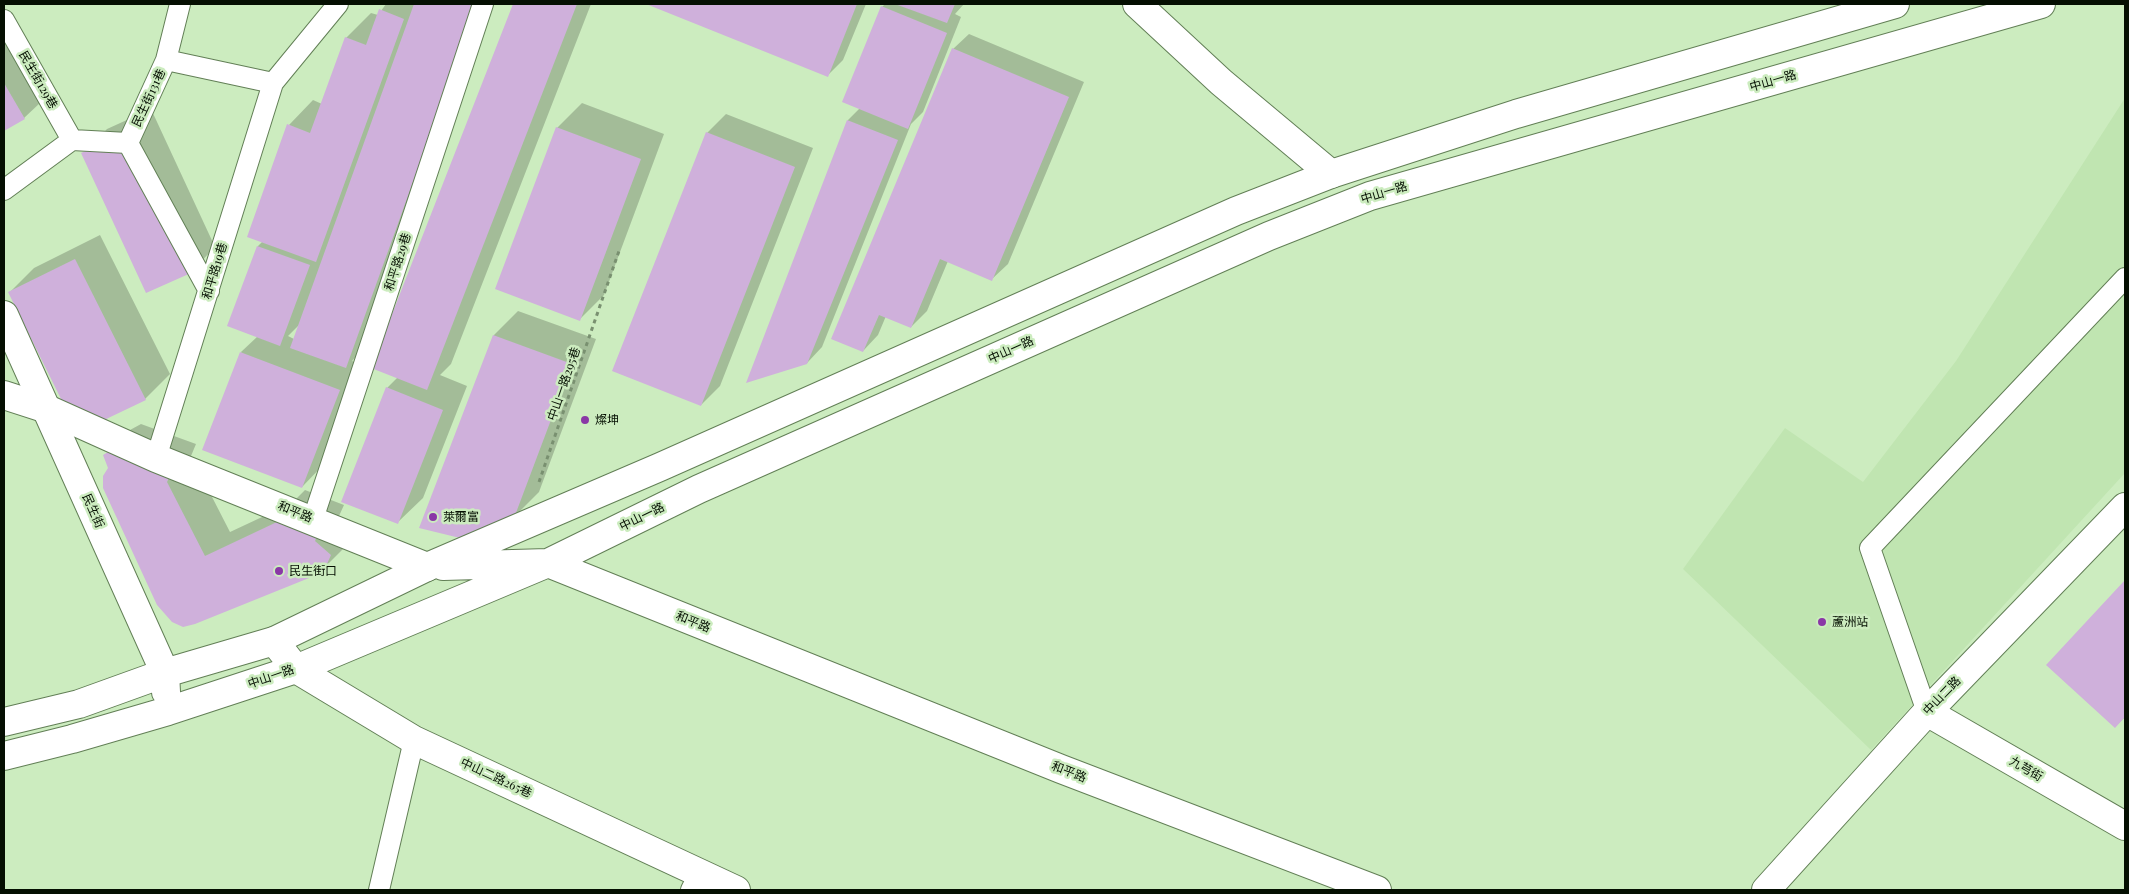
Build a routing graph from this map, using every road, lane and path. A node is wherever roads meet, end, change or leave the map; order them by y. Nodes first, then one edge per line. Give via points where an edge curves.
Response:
1 (180, 4) edge
2 (338, 4) edge
3 (483, 4) edge
4 (1137, 4) edge
5 (1895, 4) edge
6 (2041, 4) edge
7 (4, 20) edge
8 (166, 60) junction
9 (274, 83) junction
10 (72, 140) junction
11 (128, 142) junction
12 (1331, 174) junction
13 (4, 190) edge
14 (620, 248) dead end
15 (2125, 278) edge
16 (208, 291) junction
17 (4, 315) edge
18 (4, 395) edge
19 (47, 409) junction
20 (156, 458) junction
21 (2125, 507) edge
22 (313, 519) junction
23 (524, 525) junction
24 (548, 563) junction
25 (427, 567) junction
26 (274, 641) junction
27 (296, 669) junction
28 (165, 673) junction
29 (168, 711) junction
30 (1927, 712) junction
31 (4, 722) edge
32 (414, 740) junction
33 (4, 756) edge
34 (2125, 826) edge
35 (696, 881) edge
36 (379, 890) edge
37 (736, 890) edge
38 (1377, 890) edge
39 (1766, 890) edge

1 - 8 lane, 民生街131巷
2 - 9 lane
3 - 22 lane, 和平路29巷
4 - 12 street via 1221,82
5 - 12 street via 1516,114
6 - 24 street, 中山一路 via 1370,196 1269,236 699,489
7 - 10 lane, 民生街129巷
8 - 9 lane
8 - 11 lane, 民生街131巷
9 - 16 lane, 和平路19巷
10 - 11 lane, 民生街131巷
10 - 13 lane
11 - 16 lane
12 - 23 street via 1236,210
14 - 23 path, 中山一路295巷
15 - 30 lane via 1870,548
16 - 20 lane, 和平路19巷
17 - 19 street, 民生街
18 - 19 street, 和平路
19 - 20 street, 和平路
19 - 28 street, 民生街
20 - 22 street, 和平路
21 - 30 street, 中山二路
22 - 25 street, 和平路
23 - 25 street
24 - 25 street, 和平路
24 - 27 street, 中山一路
24 - 38 street, 和平路 via 1061,769
25 - 26 street
26 - 27 street, 中山二路265巷
26 - 28 street
27 - 29 street, 中山一路
27 - 32 street, 中山二路265巷
28 - 29 street, 民生街
28 - 31 street via 79,704
29 - 33 street, 中山一路
30 - 34 street, 九芎街
30 - 39 street, 中山二路
32 - 35 street, 中山二路265巷
32 - 36 lane
35 - 37 street, 中山二路265巷

